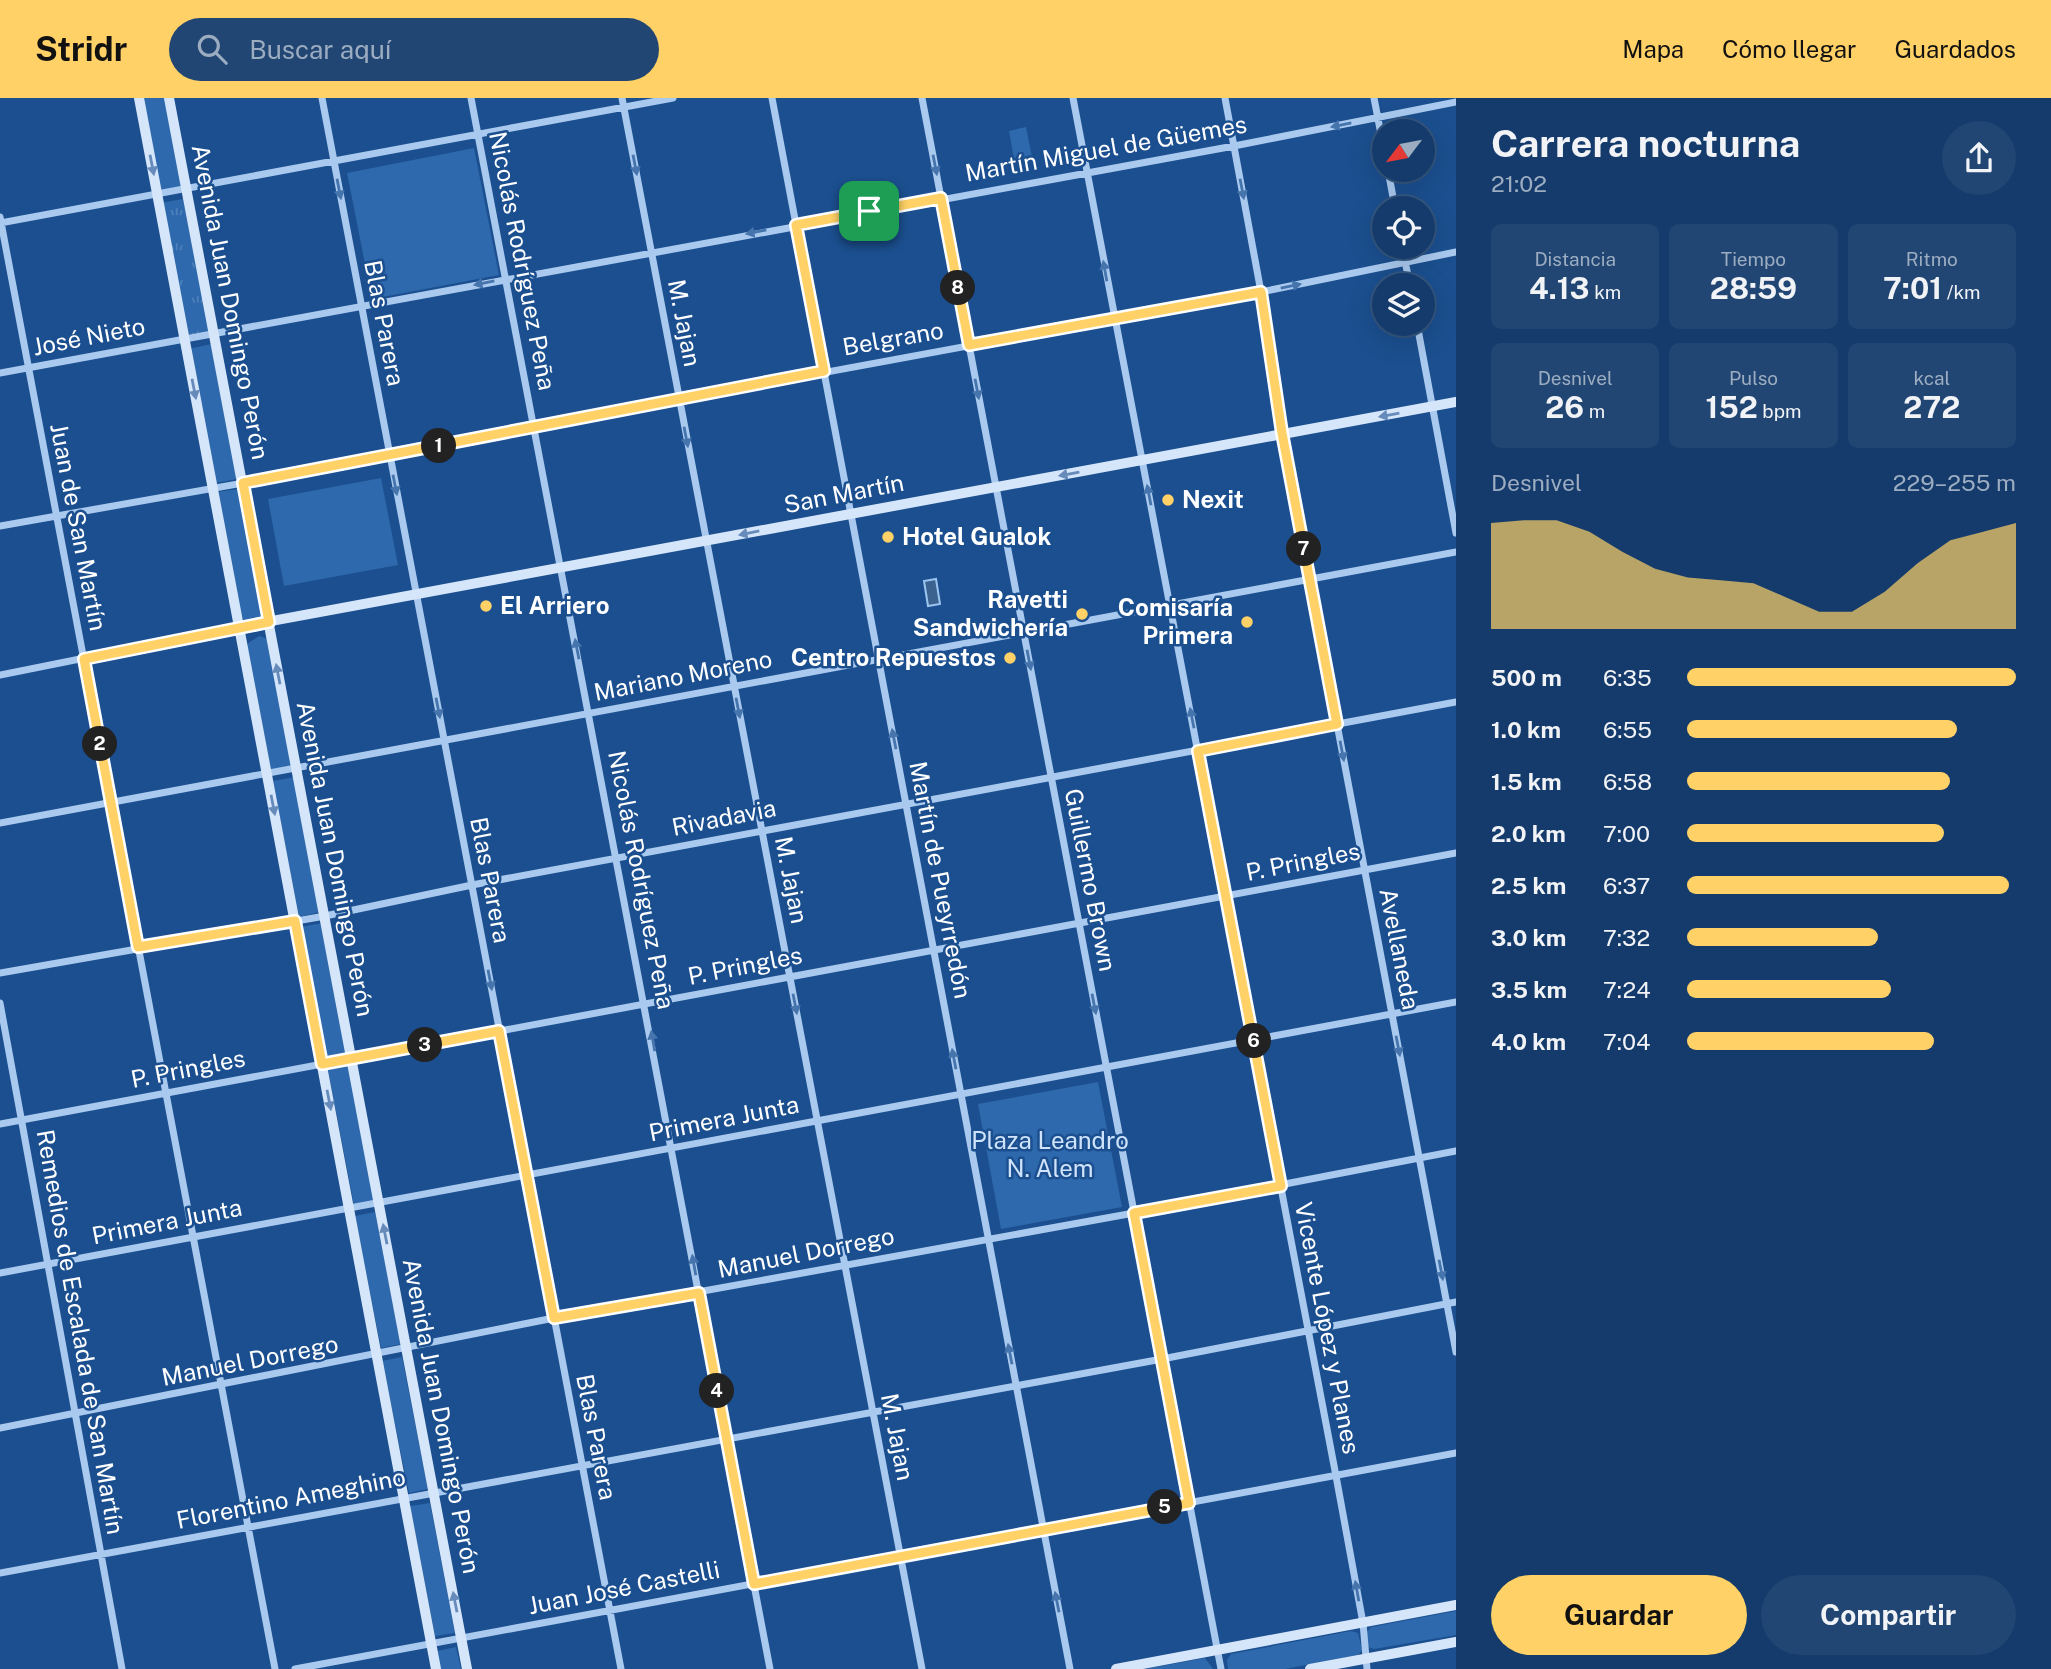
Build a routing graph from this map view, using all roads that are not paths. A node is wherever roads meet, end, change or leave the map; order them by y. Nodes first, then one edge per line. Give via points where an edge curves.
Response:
1 (139, 98) edge
2 (169, 98) edge
3 (322, 98) edge
4 (471, 98) edge
5 (622, 98) edge
6 (673, 98) edge
7 (772, 98) edge
8 (922, 98) edge
9 (1073, 98) edge
10 (1225, 98) edge
11 (1374, 98) edge
12 (1456, 102) edge
13 (624, 107) junction
14 (1378, 117) junction
15 (478, 134) junction
16 (1234, 146) junction
17 (334, 161) junction
18 (1087, 173) junction
19 (186, 188) junction
20 (157, 194) junction
21 (941, 198) junction
22 (0, 221) edge
23 (796, 225) junction
24 (651, 252) junction
25 (1456, 252) edge
26 (1404, 259) edge
27 (1405, 262) junction
28 (1407, 273) edge
29 (506, 279) junction
30 (1261, 292) junction
31 (361, 306) junction
32 (1114, 318) junction
33 (214, 333) junction
34 (1419, 336) edge
35 (185, 338) junction
36 (969, 345) junction
37 (29, 368) junction
38 (824, 371) junction
39 (0, 373) edge
40 (679, 400) junction
41 (1456, 402) edge
42 (1432, 407) junction
43 (534, 426) junction
44 (1282, 433) junction
45 (390, 457) junction
46 (1142, 461) junction
47 (243, 483) junction
48 (996, 487) junction
49 (213, 488) junction
50 (851, 514) junction
51 (57, 516) junction
52 (0, 526) edge
53 (1456, 533) edge
54 (706, 541) junction
55 (1456, 552) edge
56 (561, 568) junction
57 (1309, 579) junction
58 (416, 594) junction
59 (1170, 606) junction
60 (269, 622) junction
61 (239, 627) junction
62 (1023, 632) junction
63 (84, 659) junction
64 (879, 659) junction
65 (0, 675) edge
66 (734, 686) junction
67 (1456, 702) edge
68 (590, 713) junction
69 (1337, 724) junction
70 (444, 740) junction
71 (1198, 751) junction
72 (296, 767) junction
73 (267, 773) junction
74 (1051, 777) junction
75 (111, 802) junction
76 (906, 804) junction
77 (0, 822) edge
78 (762, 831) junction
79 (1456, 853) edge
80 (616, 858) junction
81 (1365, 870) junction
82 (472, 885) junction
83 (1224, 897) junction
84 (325, 916) junction
85 (295, 921) junction
86 (1079, 923) junction
87 (138, 947) junction
88 (934, 950) junction
89 (0, 973) edge
90 (790, 977) junction
91 (1456, 1002) edge
92 (0, 1003) edge
93 (646, 1005) junction
94 (1392, 1014) junction
95 (499, 1031) junction
96 (1254, 1041) junction
97 (351, 1058) junction
98 (322, 1064) junction
99 (1106, 1067) junction
100 (166, 1093) junction
101 (961, 1094) junction
102 (22, 1120) junction
103 (817, 1121) junction
104 (0, 1124) edge
105 (673, 1149) junction
106 (1456, 1151) edge
107 (1419, 1157) junction
108 (527, 1175) junction
109 (1281, 1186) junction
110 (379, 1202) junction
111 (349, 1208) junction
112 (1134, 1213) junction
113 (193, 1237) junction
114 (988, 1238) junction
115 (48, 1264) junction
116 (845, 1264) junction
117 (0, 1273) edge
118 (699, 1293) junction
119 (1456, 1302) edge
120 (1447, 1304) junction
121 (554, 1318) junction
122 (1309, 1332) junction
123 (408, 1349) junction
124 (1456, 1352) edge
125 (378, 1355) junction
126 (1162, 1359) junction
127 (1016, 1384) junction
128 (222, 1386) junction
129 (872, 1411) junction
130 (74, 1415) junction
131 (0, 1428) edge
132 (726, 1438) junction
133 (1456, 1453) edge
134 (582, 1465) junction
135 (1336, 1476) junction
136 (434, 1492) junction
137 (404, 1498) junction
138 (1189, 1503) junction
139 (248, 1527) junction
140 (1044, 1530) junction
141 (100, 1554) junction
142 (900, 1556) junction
143 (0, 1573) edge
144 (754, 1584) junction
145 (1456, 1605) edge
146 (610, 1610) junction
147 (1363, 1622) junction
148 (461, 1638) junction
149 (1456, 1642) edge
150 (432, 1644) junction
151 (1217, 1650) junction
152 (1366, 1664) edge
153 (122, 1669) edge
154 (275, 1669) edge
155 (295, 1669) edge
156 (436, 1669) edge
157 (467, 1669) edge
158 (621, 1669) edge
159 (770, 1669) edge
160 (922, 1669) edge
161 (1070, 1669) edge
162 (1116, 1669) edge
163 (1221, 1669) edge
164 (1310, 1669) edge

1 -> 20 main road, Avenida Juan Domingo Perón
2 - 19 main road, Avenida Juan Domingo Perón
3 - 17 street, Blas Parera
4 - 15 street, Nicolás Rodríguez Peña
5 - 13 street, M. Jajan
6 - 13 street
7 - 23 street, Martín de Pueyrredón
8 -> 21 street, Guillermo Brown
9 - 18 street, Vicente López y Planes
10 - 16 street, Avellaneda
11 - 14 street
12 - 14 street, Martín Miguel de Güemes
13 - 15 street
13 -> 24 street, M. Jajan
14 -> 16 street, Martín Miguel de Güemes
15 - 17 street
15 - 29 street, Nicolás Rodríguez Peña
16 - 18 street, Martín Miguel de Güemes
16 -> 30 street, Avellaneda
17 - 19 street
17 -> 31 street, Blas Parera
18 - 21 street, Martín Miguel de Güemes
32 -> 18 street, Vicente López y Planes
19 - 20 street
19 - 33 main road, Avenida Juan Domingo Perón
20 - 22 street
20 - 35 main road, Avenida Juan Domingo Perón
21 - 23 street, Martín Miguel de Güemes
21 - 36 street, Guillermo Brown
22 - 37 street, Juan de San Martín
23 -> 24 street, Martín Miguel de Güemes
23 - 38 street, Martín de Pueyrredón
24 - 29 street, Martín Miguel de Güemes
24 - 40 street, M. Jajan
25 - 27 street, Belgrano
26 - 27 street
27 - 28 street
30 -> 27 street, Belgrano
29 -> 31 street, Martín Miguel de Güemes
29 - 43 street, Nicolás Rodríguez Peña
30 - 32 street, Belgrano
30 - 44 street, Avellaneda
31 - 33 street, Martín Miguel de Güemes
31 - 45 street, Blas Parera
32 - 36 street, Belgrano
32 - 46 street, Vicente López y Planes
33 - 35 street, Martín Miguel de Güemes
33 - 47 main road, Avenida Juan Domingo Perón
34 - 42 street
35 - 37 street, José Nieto
35 -> 49 main road, Avenida Juan Domingo Perón
36 - 38 street, Belgrano
36 -> 48 street, Guillermo Brown
37 - 39 street, José Nieto
37 - 51 street, Juan de San Martín
38 - 40 street, Belgrano
38 - 50 street, Martín de Pueyrredón
40 - 43 street, Belgrano
40 -> 54 street, M. Jajan
41 - 42 main road, San Martín
42 -> 44 main road, San Martín
42 - 53 street
43 - 45 street, Belgrano
43 - 56 street, Nicolás Rodríguez Peña
44 - 46 main road, San Martín
44 - 57 street, Avellaneda
45 - 47 street, Belgrano
45 -> 58 street, Blas Parera
46 -> 48 main road, San Martín
59 -> 46 street, Vicente López y Planes
47 - 49 street, Belgrano
47 - 60 main road, Avenida Juan Domingo Perón
48 - 50 main road, San Martín
48 - 62 street, Guillermo Brown
49 - 51 street, Belgrano
49 - 61 main road, Avenida Juan Domingo Perón
50 -> 54 main road, San Martín
50 - 64 street, Martín de Pueyrredón
51 - 52 street, Belgrano
51 - 63 street, Juan de San Martín
54 - 56 main road, San Martín
54 - 66 street, M. Jajan
55 - 57 street, Mariano Moreno
56 - 58 main road, San Martín
68 -> 56 street, Nicolás Rodríguez Peña
57 - 59 street, Mariano Moreno
57 - 69 street, Avellaneda
58 - 60 main road, San Martín
58 -> 70 street, Blas Parera
59 - 62 street, Mariano Moreno
71 -> 59 street, Vicente López y Planes
60 - 61 main road, San Martín
72 -> 60 main road, Avenida Juan Domingo Perón
61 - 63 street
61 - 73 main road, Avenida Juan Domingo Perón
62 - 64 street, Mariano Moreno
62 -> 74 street, Guillermo Brown
63 - 65 street
63 - 75 street, Juan de San Martín
64 - 66 street, Mariano Moreno
76 -> 64 street, Martín de Pueyrredón
66 - 68 street, Mariano Moreno
66 -> 78 street, M. Jajan
67 - 69 street, Rivadavia
68 - 70 street, Mariano Moreno
68 - 80 street, Nicolás Rodríguez Peña
69 - 71 street, Rivadavia
69 -> 81 street, Avellaneda
70 - 72 street, Mariano Moreno
70 - 82 street, Blas Parera
71 - 74 street, Rivadavia
71 - 83 street, Vicente López y Planes
72 - 73 street, Mariano Moreno
72 - 84 main road, Avenida Juan Domingo Perón
73 - 75 street, Mariano Moreno
73 -> 85 main road, Avenida Juan Domingo Perón
74 - 76 street, Rivadavia
74 - 86 street, Guillermo Brown
75 - 77 street, Mariano Moreno
75 - 87 street, Juan de San Martín
76 - 78 street, Rivadavia
76 - 88 street, Martín de Pueyrredón
78 - 80 street, Rivadavia
78 - 90 street, M. Jajan
79 - 81 street, P. Pringles
80 - 82 street, Rivadavia
80 - 93 street, Nicolás Rodríguez Peña
81 - 83 street, P. Pringles
81 - 94 street, Avellaneda
82 - 84 street, Rivadavia
82 -> 95 street, Blas Parera
83 - 86 street, P. Pringles
83 - 96 street, Vicente López y Planes
84 - 85 street, Rivadavia
84 - 97 main road, Avenida Juan Domingo Perón
85 - 87 street, Rivadavia
85 - 98 main road, Avenida Juan Domingo Perón
86 - 88 street, P. Pringles
86 -> 99 street, Guillermo Brown
87 - 89 street, Rivadavia
87 - 100 street, Juan de San Martín
88 - 90 street, P. Pringles
101 -> 88 street, Martín de Pueyrredón
90 - 93 street, P. Pringles
90 -> 103 street, M. Jajan
91 - 94 street, Primera Junta
92 - 102 street, Remedios de Escalada de San Martín
93 - 95 street, P. Pringles
105 -> 93 street, Nicolás Rodríguez Peña
94 - 96 street, Primera Junta
94 -> 107 street, Avellaneda
95 - 97 street, P. Pringles
95 - 108 street, Blas Parera
96 - 99 street, Primera Junta
96 - 109 street, Vicente López y Planes
97 - 98 street, P. Pringles
97 - 110 main road, Avenida Juan Domingo Perón
98 - 100 street, P. Pringles
98 -> 111 main road, Avenida Juan Domingo Perón
99 - 101 street, Primera Junta
99 - 112 street, Guillermo Brown
100 - 102 street, P. Pringles
100 - 113 street, Juan de San Martín
101 - 103 street, Primera Junta
101 - 114 street, Martín de Pueyrredón
102 - 104 street, P. Pringles
102 - 115 street, Remedios de Escalada de San Martín
103 - 105 street, Primera Junta
103 - 116 street, M. Jajan
105 - 108 street, Primera Junta
118 -> 105 street, Nicolás Rodríguez Peña
106 - 107 street, Manuel Dorrego
107 - 109 street, Manuel Dorrego
107 -> 120 street, Avellaneda
108 - 110 street, Primera Junta
108 - 121 street, Blas Parera
109 - 112 street, Manuel Dorrego
109 - 122 street, Vicente López y Planes
110 - 111 street, Primera Junta
123 -> 110 main road, Avenida Juan Domingo Perón
111 - 113 street, Primera Junta
111 - 125 main road, Avenida Juan Domingo Perón
112 - 114 street, Manuel Dorrego
112 - 126 street, Guillermo Brown
113 - 115 street, Primera Junta
113 - 128 street, Juan de San Martín
114 - 116 street, Manuel Dorrego
127 -> 114 street, Martín de Pueyrredón
115 - 117 street, Primera Junta
115 - 130 street, Remedios de Escalada de San Martín
116 - 118 street, Manuel Dorrego
116 - 129 street, M. Jajan
118 - 121 street, Manuel Dorrego
118 - 132 street, Nicolás Rodríguez Peña
119 - 120 street, Florentino Ameghino
120 - 122 street, Florentino Ameghino
120 - 124 street, Avellaneda
121 - 123 street, Manuel Dorrego
121 - 134 street, Blas Parera
122 - 126 street, Florentino Ameghino
122 - 135 street, Vicente López y Planes
123 - 125 street, Manuel Dorrego
123 - 136 main road, Avenida Juan Domingo Perón
125 - 128 street, Manuel Dorrego
125 - 137 main road, Avenida Juan Domingo Perón
126 - 127 street, Florentino Ameghino
126 - 138 street, Guillermo Brown
127 - 129 street, Florentino Ameghino
127 - 140 street, Martín de Pueyrredón
128 - 130 street, Manuel Dorrego
128 - 139 street, Juan de San Martín
129 - 132 street, Florentino Ameghino
129 - 142 street, M. Jajan
130 - 131 street, Manuel Dorrego
130 - 141 street, Remedios de Escalada de San Martín
132 - 134 street, Florentino Ameghino
132 - 144 street, Nicolás Rodríguez Peña
133 - 135 street, Juan José Castelli
134 - 136 street, Florentino Ameghino
134 - 146 street, Blas Parera
135 - 138 street, Juan José Castelli
147 -> 135 street, Vicente López y Planes
136 - 137 street, Florentino Ameghino
148 -> 136 main road, Avenida Juan Domingo Perón
137 - 139 street, Florentino Ameghino
137 - 150 main road, Avenida Juan Domingo Perón
138 - 140 street, Juan José Castelli
138 - 151 street, Guillermo Brown
139 - 141 street, Florentino Ameghino
139 - 154 street, Juan de San Martín
140 - 142 street, Juan José Castelli
161 -> 140 street, Martín de Pueyrredón
141 - 143 street, Florentino Ameghino
141 - 153 street, Remedios de Escalada de San Martín
142 - 144 street, Juan José Castelli
142 - 160 street, M. Jajan
144 - 146 street, Juan José Castelli
144 - 159 street, Nicolás Rodríguez Peña
145 - 147 main road
146 - 148 street, Juan José Castelli
146 - 158 street, Blas Parera
147 - 151 main road
147 - 152 street, Vicente López y Planes
148 - 150 street, Juan José Castelli
148 - 157 main road, Avenida Juan Domingo Perón
149 - 152 main road
150 - 155 street, Juan José Castelli
150 - 156 main road, Avenida Juan Domingo Perón
151 - 162 main road
151 - 163 street, Guillermo Brown
152 - 164 main road

